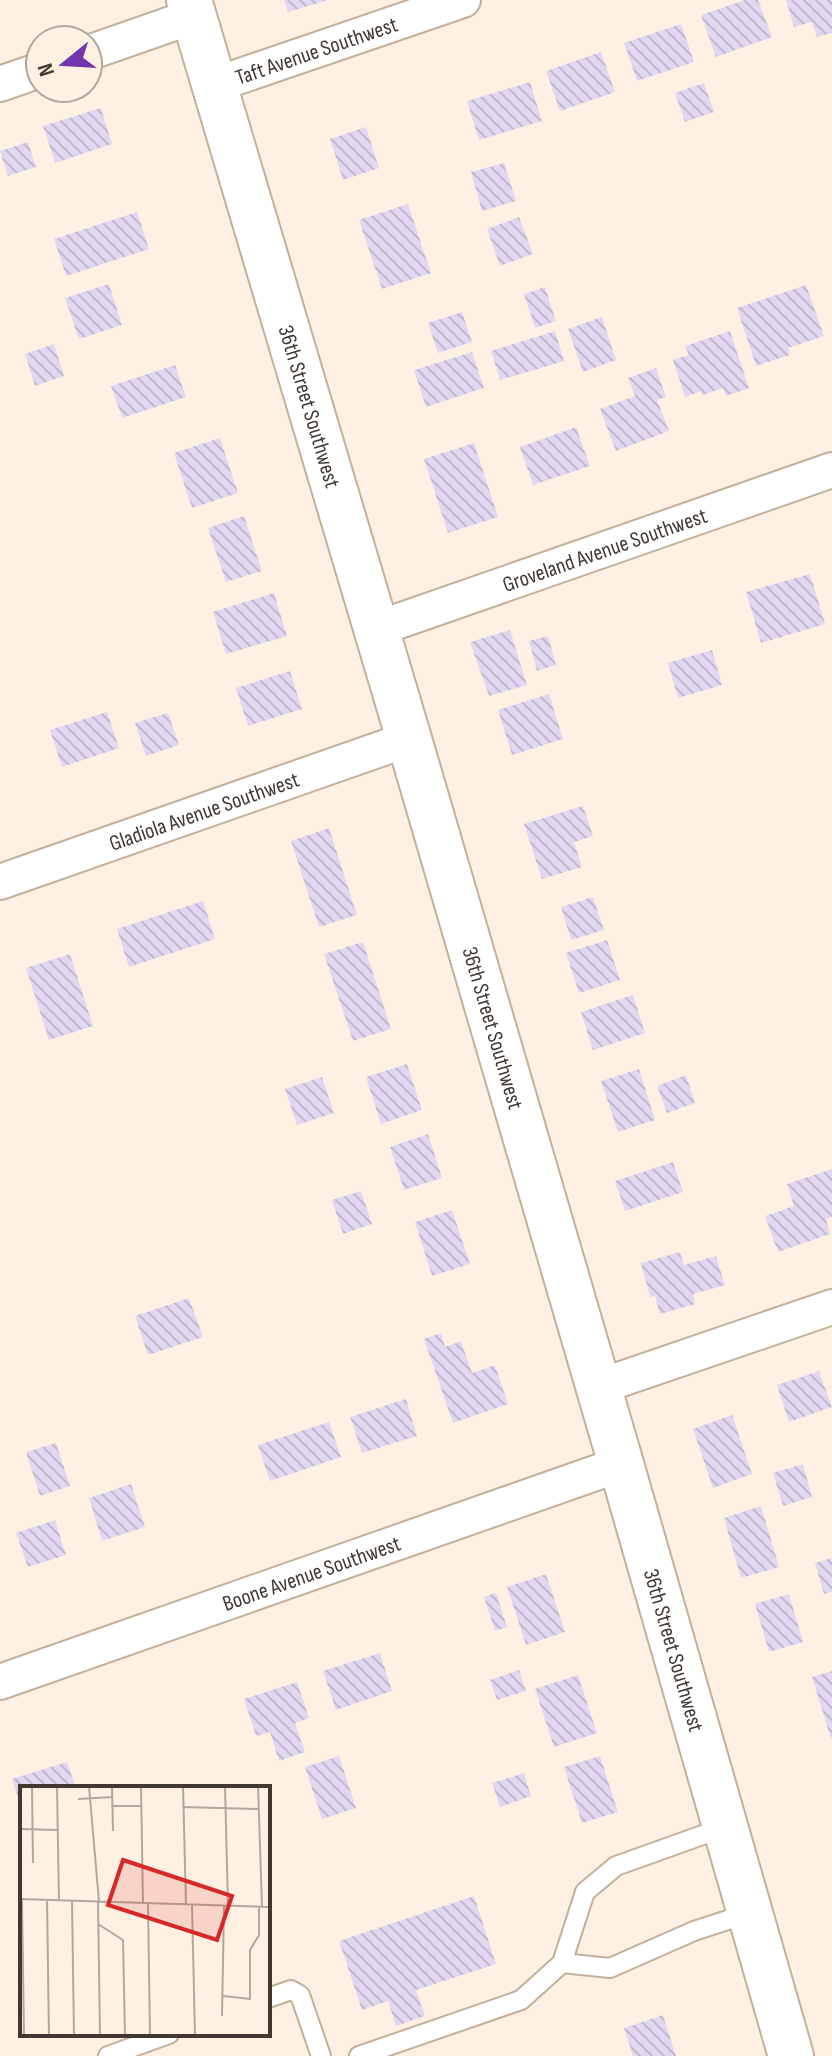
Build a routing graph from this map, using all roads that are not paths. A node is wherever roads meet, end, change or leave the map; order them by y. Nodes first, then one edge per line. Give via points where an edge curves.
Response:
1 (463, 0) edge
2 (191, 8) edge
3 (104, 46) edge
4 (24, 76) edge
5 (0, 84) edge
6 (214, 85) junction
7 (832, 470) edge
8 (376, 629) junction
9 (409, 739) junction
10 (0, 882) edge
11 (832, 1307) edge
12 (598, 1387) junction
13 (621, 1464) junction
14 (0, 1682) edge
15 (725, 1827) junction
16 (749, 1913) junction
17 (562, 1963) junction
18 (270, 1997) edge
19 (163, 2036) edge
20 (108, 2056) edge
21 (321, 2056) edge
22 (359, 2056) edge
23 (791, 2056) edge

1 - 6 street, Taft Avenue Southwest
2 - 3 street
2 - 6 street, 36th Street Southwest
4 - 5 street
6 - 8 street, 36th Street Southwest
7 - 8 street, Groveland Avenue Southwest
8 - 9 street, 36th Street Southwest
9 - 10 street, Gladiola Avenue Southwest
9 - 12 street, 36th Street Southwest
11 - 12 street
12 - 13 street, 36th Street Southwest
13 - 14 street, Boone Avenue Southwest
13 - 15 street, 36th Street Southwest
15 - 16 street, 36th Street Southwest
15 - 17 lane via 616,1866 585,1892
16 - 17 lane via 610,1968
16 - 23 street, 36th Street Southwest
17 - 22 lane via 521,2000
18 - 21 lane via 291,1990 300,1995
19 - 20 lane

